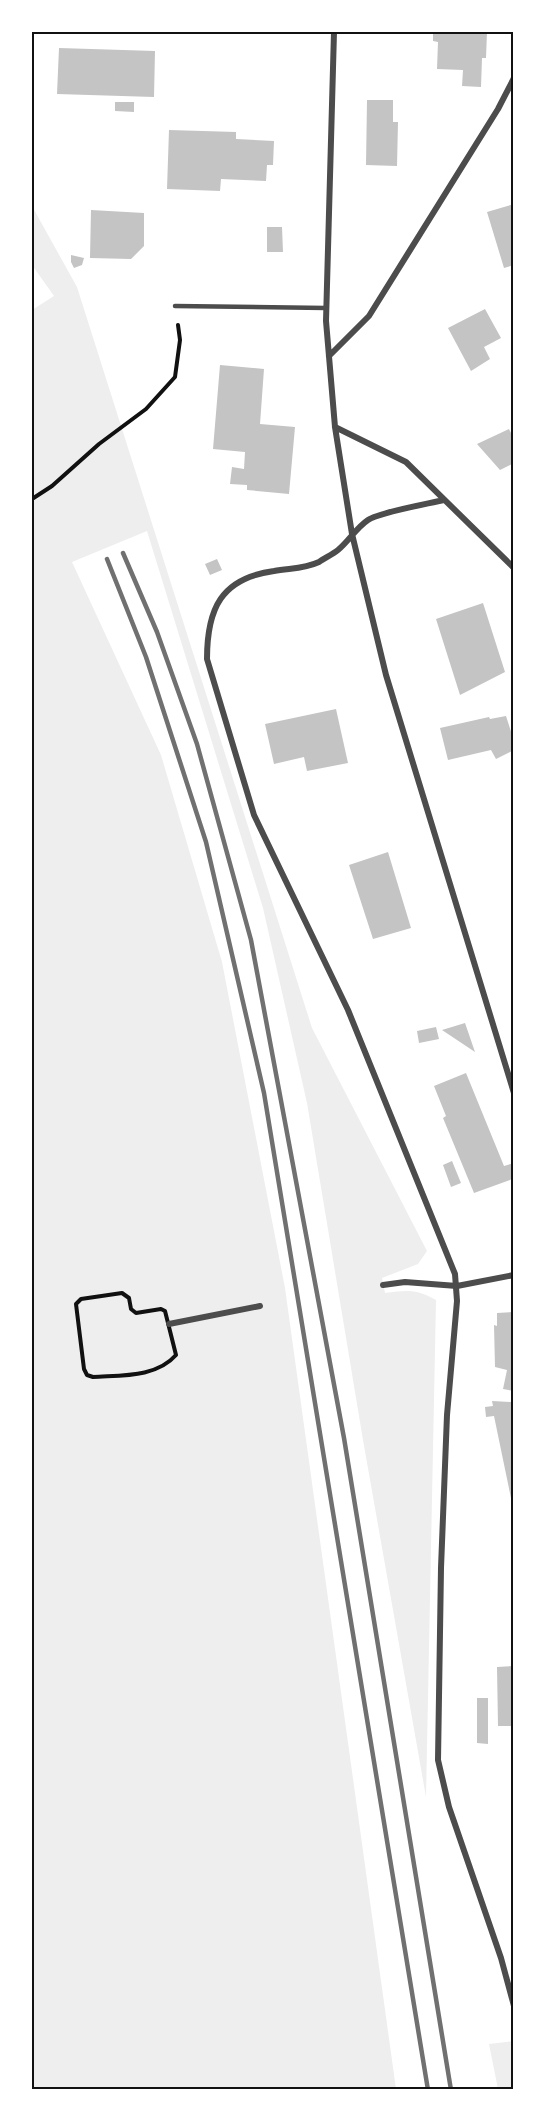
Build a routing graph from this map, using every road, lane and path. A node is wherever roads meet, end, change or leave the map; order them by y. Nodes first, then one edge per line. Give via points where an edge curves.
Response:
1 (333, 32) edge
2 (513, 78) edge
3 (175, 306) joint
4 (326, 308) junction
5 (329, 356) junction
6 (335, 426) junction
7 (32, 499) edge
8 (444, 500) junction
9 (352, 534) junction
10 (513, 568) edge
11 (513, 1093) edge
12 (513, 1275) edge
13 (383, 1285) dead end
14 (457, 1286) junction
15 (260, 1306) dead end
16 (169, 1324) junction
17 (513, 2006) edge

1 - 4 street
2 - 5 street via 498,109 369,316
3 - 4 lane
3 - 7 path via 180,340 175,377 146,409
4 - 5 street
5 - 6 street
6 - 8 street via 406,462
6 - 9 street
8 - 9 street via 369,519
8 - 10 street
9 - 11 street via 386,675
9 - 14 street via 338,550 304,568 262,573 230,587 216,607 207,659 254,815 348,1010 451,1262
12 - 14 street
13 - 14 street via 405,1282
14 - 17 street via 447,1415 438,1760 449,1807 501,1958
15 - 16 street
16 - 16 path via 161,1309 132,1312 129,1298 122,1293 81,1299 76,1304 87,1375 155,1369 176,1355

